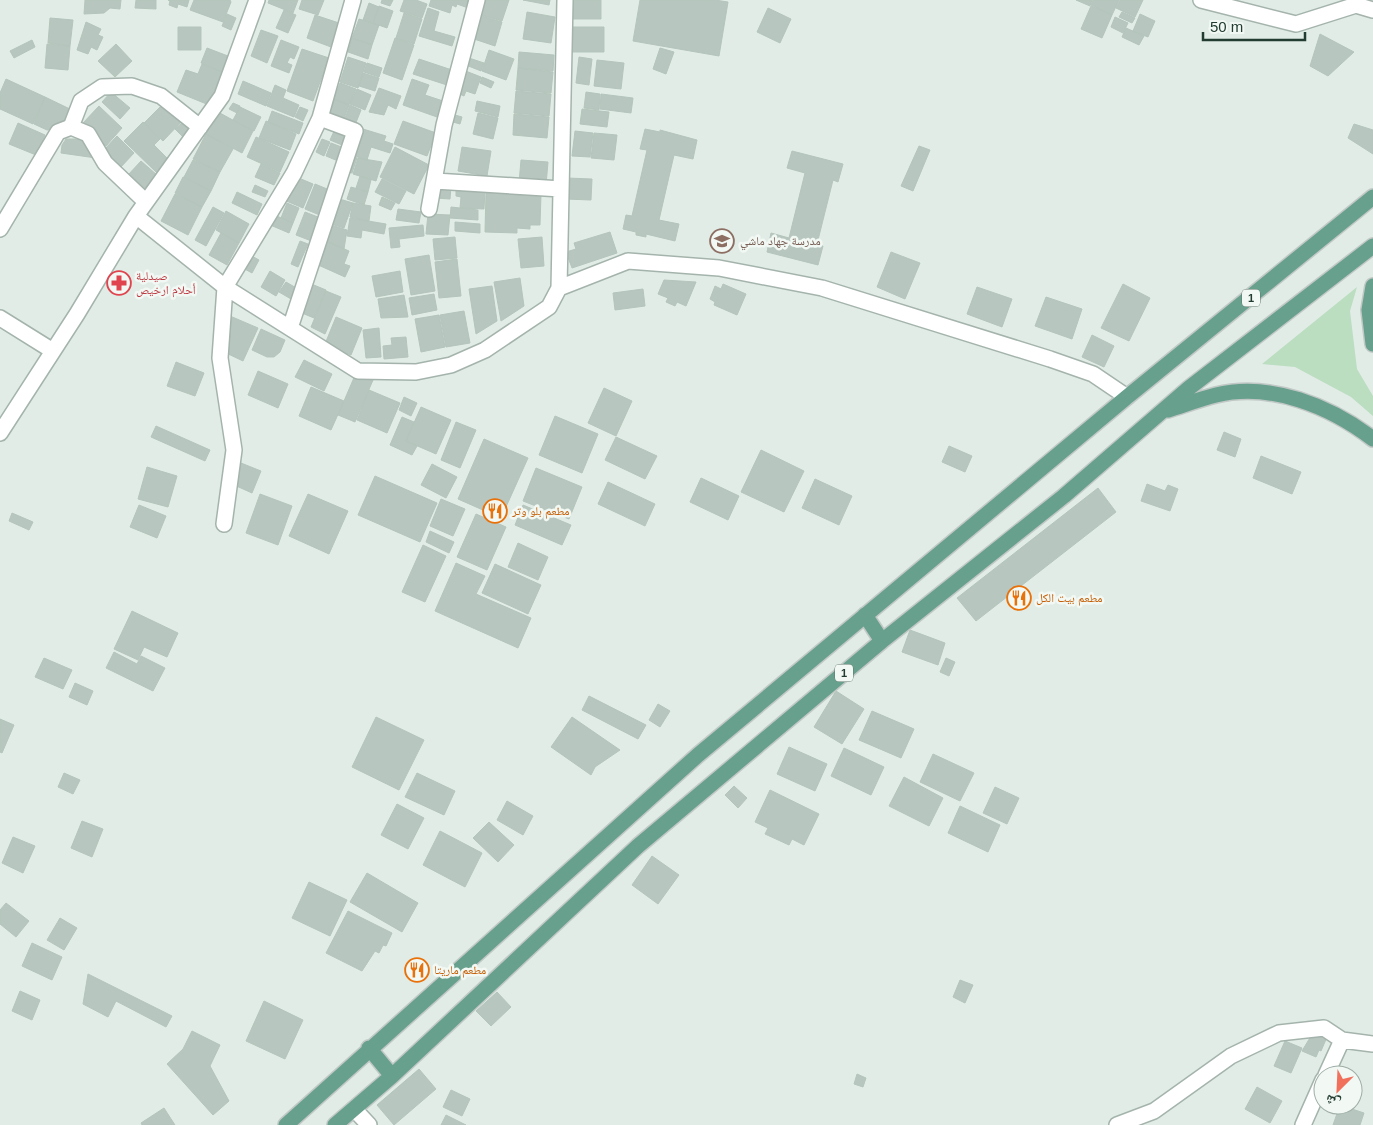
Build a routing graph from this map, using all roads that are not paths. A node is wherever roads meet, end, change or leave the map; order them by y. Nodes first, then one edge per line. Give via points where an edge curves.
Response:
1 (354, 0) edge
2 (477, 0) edge
3 (565, 0) edge
4 (1201, 0) edge
5 (252, 3) edge
6 (1373, 10) edge
7 (320, 118) junction
8 (71, 127) junction
9 (200, 127) junction
10 (435, 181) junction
11 (561, 189) junction
12 (1373, 197) edge
13 (146, 202) junction
14 (429, 208) dead end
15 (136, 216) junction
16 (0, 229) edge
17 (1373, 246) edge
18 (1373, 286) edge
19 (225, 287) junction
20 (559, 288) junction
21 (0, 318) edge
22 (290, 328) junction
23 (1373, 344) edge
24 (53, 352) junction
25 (1127, 397) junction
26 (1162, 412) junction
27 (0, 434) edge
28 (1373, 439) edge
29 (224, 524) dead end
30 (865, 615) junction
31 (882, 641) junction
32 (1342, 1040) junction
33 (1373, 1044) edge
34 (369, 1048) junction
35 (1331, 1065) edge
36 (392, 1076) junction
37 (1313, 1104) edge
38 (354, 1109) junction
39 (286, 1125) edge
40 (335, 1125) edge
41 (369, 1125) edge
42 (1117, 1125) edge
43 (1304, 1125) edge

1 - 7 street
2 - 10 street via 444,125
3 - 11 street
4 - 6 street via 1296,24 1356,5
5 - 9 street via 222,96
7 - 19 street via 294,173
7 - 22 street via 355,131
8 - 9 street via 81,101 102,87 132,86 161,96
8 - 13 street via 88,134 105,163
8 - 16 street via 58,132
9 - 13 street
10 - 11 street
10 - 14 street
11 - 20 street
12 - 25 main road, 1
13 - 15 street
15 - 19 street
15 - 24 street
17 - 26 main road, 1
18 - 23 main road via 1369,310
19 - 22 street
19 - 29 street via 220,358 234,450
20 - 22 street via 549,307 485,350 450,365 416,372 358,371
20 - 25 street via 628,261 719,268 822,288 1050,359 1093,374
21 - 24 street
24 - 27 street
25 - 30 main road, 1
26 - 28 main road via 1217,395 1256,392 1303,400 1350,421
26 - 31 main road, 1 via 1064,496
30 - 31 main road
30 - 34 main road, 1 via 698,755
31 - 36 main road, 1 via 638,846
32 - 33 street
32 - 35 street
32 - 42 street via 1324,1028 1279,1033 1231,1056 1154,1111
34 - 36 main road
34 - 39 main road, 1
36 - 38 main road, 1
37 - 43 street
38 - 40 main road, 1
38 - 41 street

